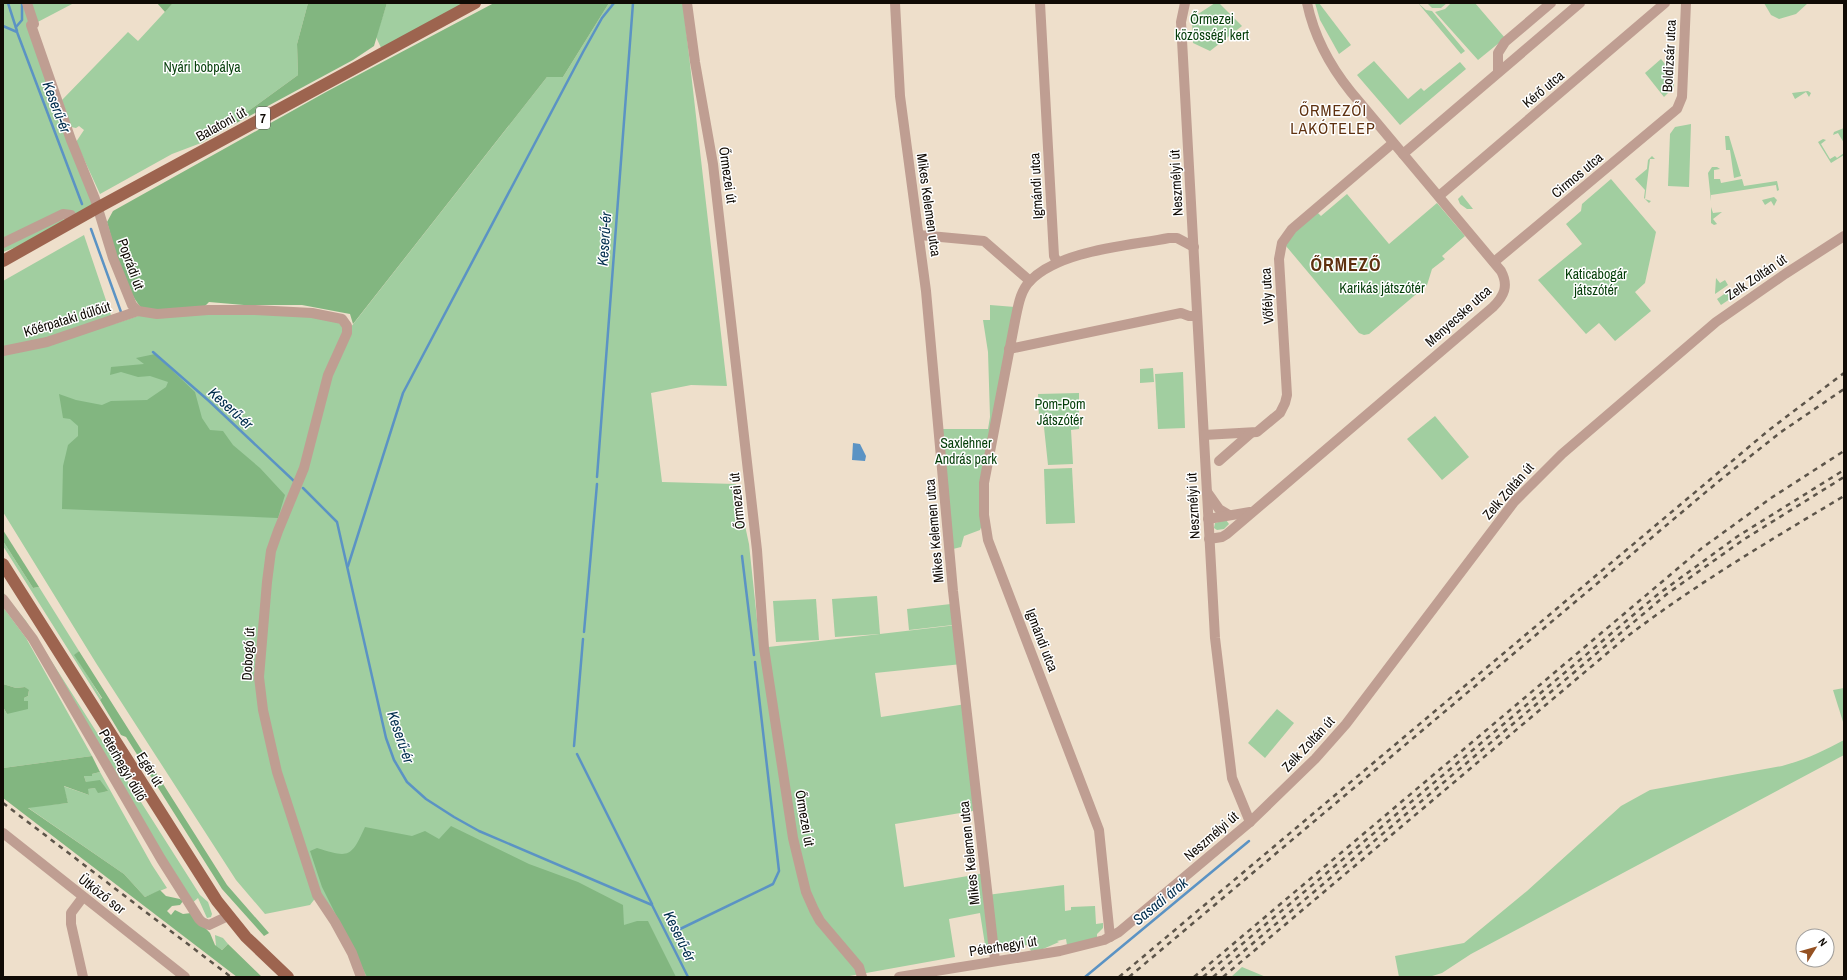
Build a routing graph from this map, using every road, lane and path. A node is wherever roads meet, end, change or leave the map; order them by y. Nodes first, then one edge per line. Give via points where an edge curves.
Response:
1 (27, 3) edge
2 (475, 3) edge
3 (687, 3) edge
4 (895, 3) edge
5 (1040, 3) edge
6 (1184, 3) edge
7 (1307, 3) edge
8 (1551, 3) edge
9 (1580, 3) edge
10 (1665, 3) edge
11 (1686, 3) edge
12 (1498, 72) junction
13 (1677, 109) joint
14 (1393, 143) junction
15 (1403, 154) junction
16 (1438, 196) junction
17 (97, 208) junction
18 (74, 221) junction
19 (1193, 227) junction
20 (919, 236) junction
21 (1844, 236) edge
22 (1177, 238) junction
23 (3, 243) edge
24 (1194, 247) junction
25 (3, 261) edge
26 (1057, 262) junction
27 (1494, 262) junction
28 (1030, 281) junction
29 (138, 312) junction
30 (1197, 316) junction
31 (348, 326) joint
32 (1009, 349) junction
33 (3, 351) edge
34 (1251, 433) junction
35 (1204, 435) junction
36 (1219, 461) dead end
37 (1206, 490) junction
38 (1250, 512) junction
39 (1230, 515) junction
40 (1208, 519) junction
41 (1209, 539) junction
42 (3, 564) edge
43 (3, 599) edge
44 (1250, 822) junction
45 (3, 833) edge
46 (82, 897) junction
47 (228, 916) junction
48 (1110, 937) junction
49 (995, 960) junction
50 (83, 977) edge
51 (185, 977) edge
52 (288, 977) edge
53 (361, 977) edge
54 (862, 977) edge
55 (899, 977) edge

1 - 17 street, Poprádi út via 34,24 31,25
2 - 17 main road, Balatoni út / 7
3 - 54 street, Őrmezei út via 713,164 756,544 764,648 793,838 806,892 814,910 820,921 859,967
4 - 20 street, Mikes Kelemen utca via 900,96
5 - 26 street, Igmándi utca via 1054,256
6 - 19 street, Neszmélyi út via 1181,22
7 - 14 street, Menyecske utca via 1321,44 1336,73
8 - 12 street via 1502,45 1497,58
9 - 12 street
10 - 16 street, Kérő utca
11 - 13 street, Boldizsár utca via 1682,97
12 - 15 street
13 - 27 street, Cirmos utca
14 - 15 street, Menyecske utca
14 - 34 street, Vőfély utca via 1292,229 1282,243 1280,259 1287,395 1280,413 1261,429
15 - 16 street, Menyecske utca
16 - 27 street, Menyecske utca
17 - 18 main road, Balatoni út / 7
17 - 29 street, Poprádi út via 113,258 132,305
18 - 23 street via 71,215 63,214
18 - 25 main road, Balatoni út / 7
19 - 22 street
19 - 24 street, Neszmélyi út
20 - 28 street via 984,241
20 - 49 street, Mikes Kelemen utca via 954,599
21 - 44 street, Zelk Zoltán út via 1716,322 1535,480 1514,502 1346,724 1316,759
22 - 24 street
22 - 26 street via 1077,255
24 - 30 street, Neszmélyi út
26 - 28 street, Igmándi utca
27 - 38 street, Menyecske utca via 1506,283 1500,300
28 - 32 street, Igmándi utca via 1021,295
29 - 31 street, Poprádi út via 157,314 255,310 305,313 334,316 342,319
29 - 33 street, Kőérpataki dűlőút via 47,342
30 - 32 street via 1181,313
30 - 35 street, Neszmélyi út
31 - 53 street, Dobogó út via 328,375 304,468 271,552 260,660 263,710 277,772 317,895 352,953
32 - 48 street, Igmándi utca via 984,483 984,515 992,550 1099,830
34 - 35 street, Vőfély utca
34 - 36 street
35 - 37 street, Neszmélyi út
37 - 39 street via 1220,509
37 - 40 street, Neszmélyi út
38 - 39 street
38 - 41 street, Menyecske utca via 1227,534
39 - 40 street
40 - 41 street, Neszmélyi út
41 - 44 street, Neszmélyi út via 1215,638 1232,778
42 - 47 main road, Egér út via 196,870
43 - 47 street, Péterhegyi dűlő via 33,639 161,859 199,919 209,925
44 - 48 street, Neszmélyi út
45 - 46 street, Ütköző sor
46 - 50 street via 71,914 71,924
46 - 51 street, Ütköző sor
47 - 52 main road, Egér út via 251,943
48 - 49 street, Péterhegyi út via 1060,951
49 - 55 street, Péterhegyi út

